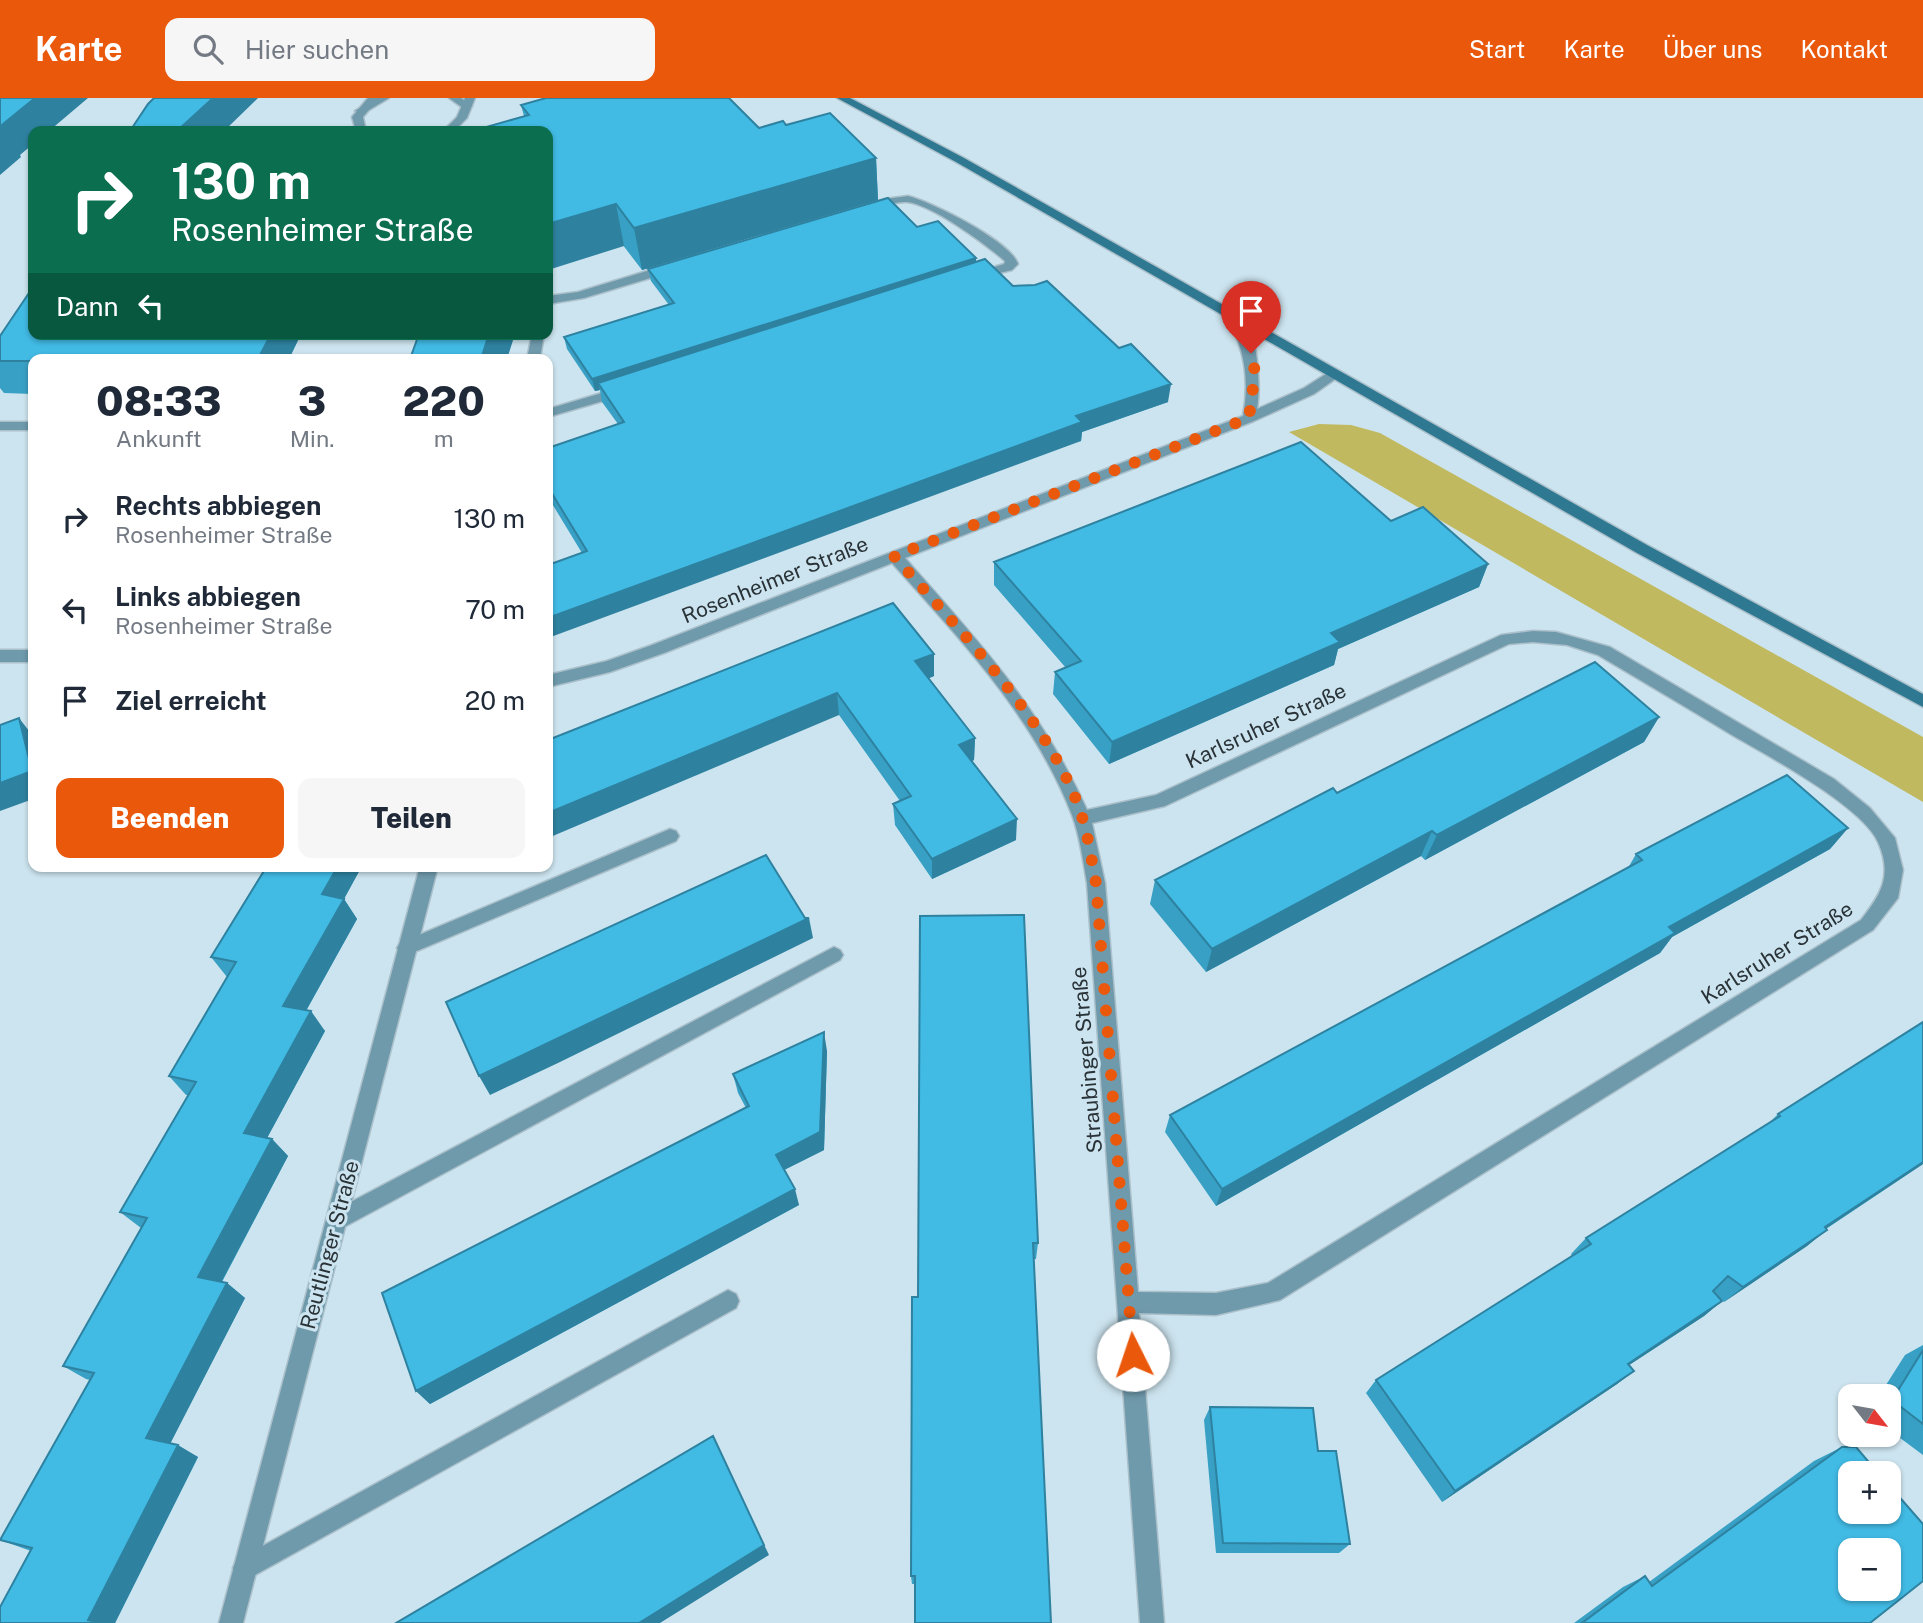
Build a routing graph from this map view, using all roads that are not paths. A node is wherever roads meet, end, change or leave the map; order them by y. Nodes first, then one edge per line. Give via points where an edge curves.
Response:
1 (374, 98) edge
2 (384, 98) edge
3 (454, 98) edge
4 (842, 98) edge
5 (468, 102) edge
6 (360, 111) junction
7 (357, 126) edge
8 (453, 126) edge
9 (851, 212) edge
10 (683, 263) edge
11 (968, 279) edge
12 (553, 299) edge
13 (1234, 316) junction
14 (1334, 375) junction
15 (639, 386) edge
16 (553, 412) edge
17 (1249, 418) junction
18 (0, 426) edge
19 (28, 426) edge
20 (894, 556) junction
21 (0, 656) edge
22 (28, 656) edge
23 (553, 680) edge
24 (1923, 701) edge
25 (1082, 818) junction
26 (670, 836) dead end
27 (427, 872) edge
28 (406, 948) junction
29 (834, 955) dead end
30 (337, 1220) junction
31 (728, 1301) dead end
32 (1129, 1302) junction
33 (245, 1568) junction
34 (231, 1623) edge
35 (1152, 1623) edge

1 - 6 street
2 - 6 street
3 - 5 street
4 - 13 main road
5 - 8 street
6 - 7 street
9 - 11 street via 895,200 916,201 983,237 1011,260 1008,267
10 - 12 street
13 - 14 main road
13 - 17 street via 1255,372
14 - 17 street, Rosenheimer Straße
14 - 24 main road
15 - 16 street
17 - 20 street, Rosenheimer Straße
18 - 19 street
20 - 23 street, Rosenheimer Straße via 610,666
20 - 25 street, Straubinger Straße via 971,642 1027,714 1059,766
21 - 22 street
25 - 32 street, Straubinger Straße via 1096,883
25 - 32 street, Karlsruher Straße via 1159,801 1506,639 1535,635 1570,639 1604,652 1828,784 1886,838 1894,870 1889,898 1867,925 1272,1293 1216,1304
26 - 28 street
27 - 28 street, Reutlinger Straße
28 - 30 street, Reutlinger Straße
29 - 30 street
30 - 33 street, Reutlinger Straße
31 - 33 street
32 - 35 street, Straubinger Straße
33 - 34 street, Reutlinger Straße

